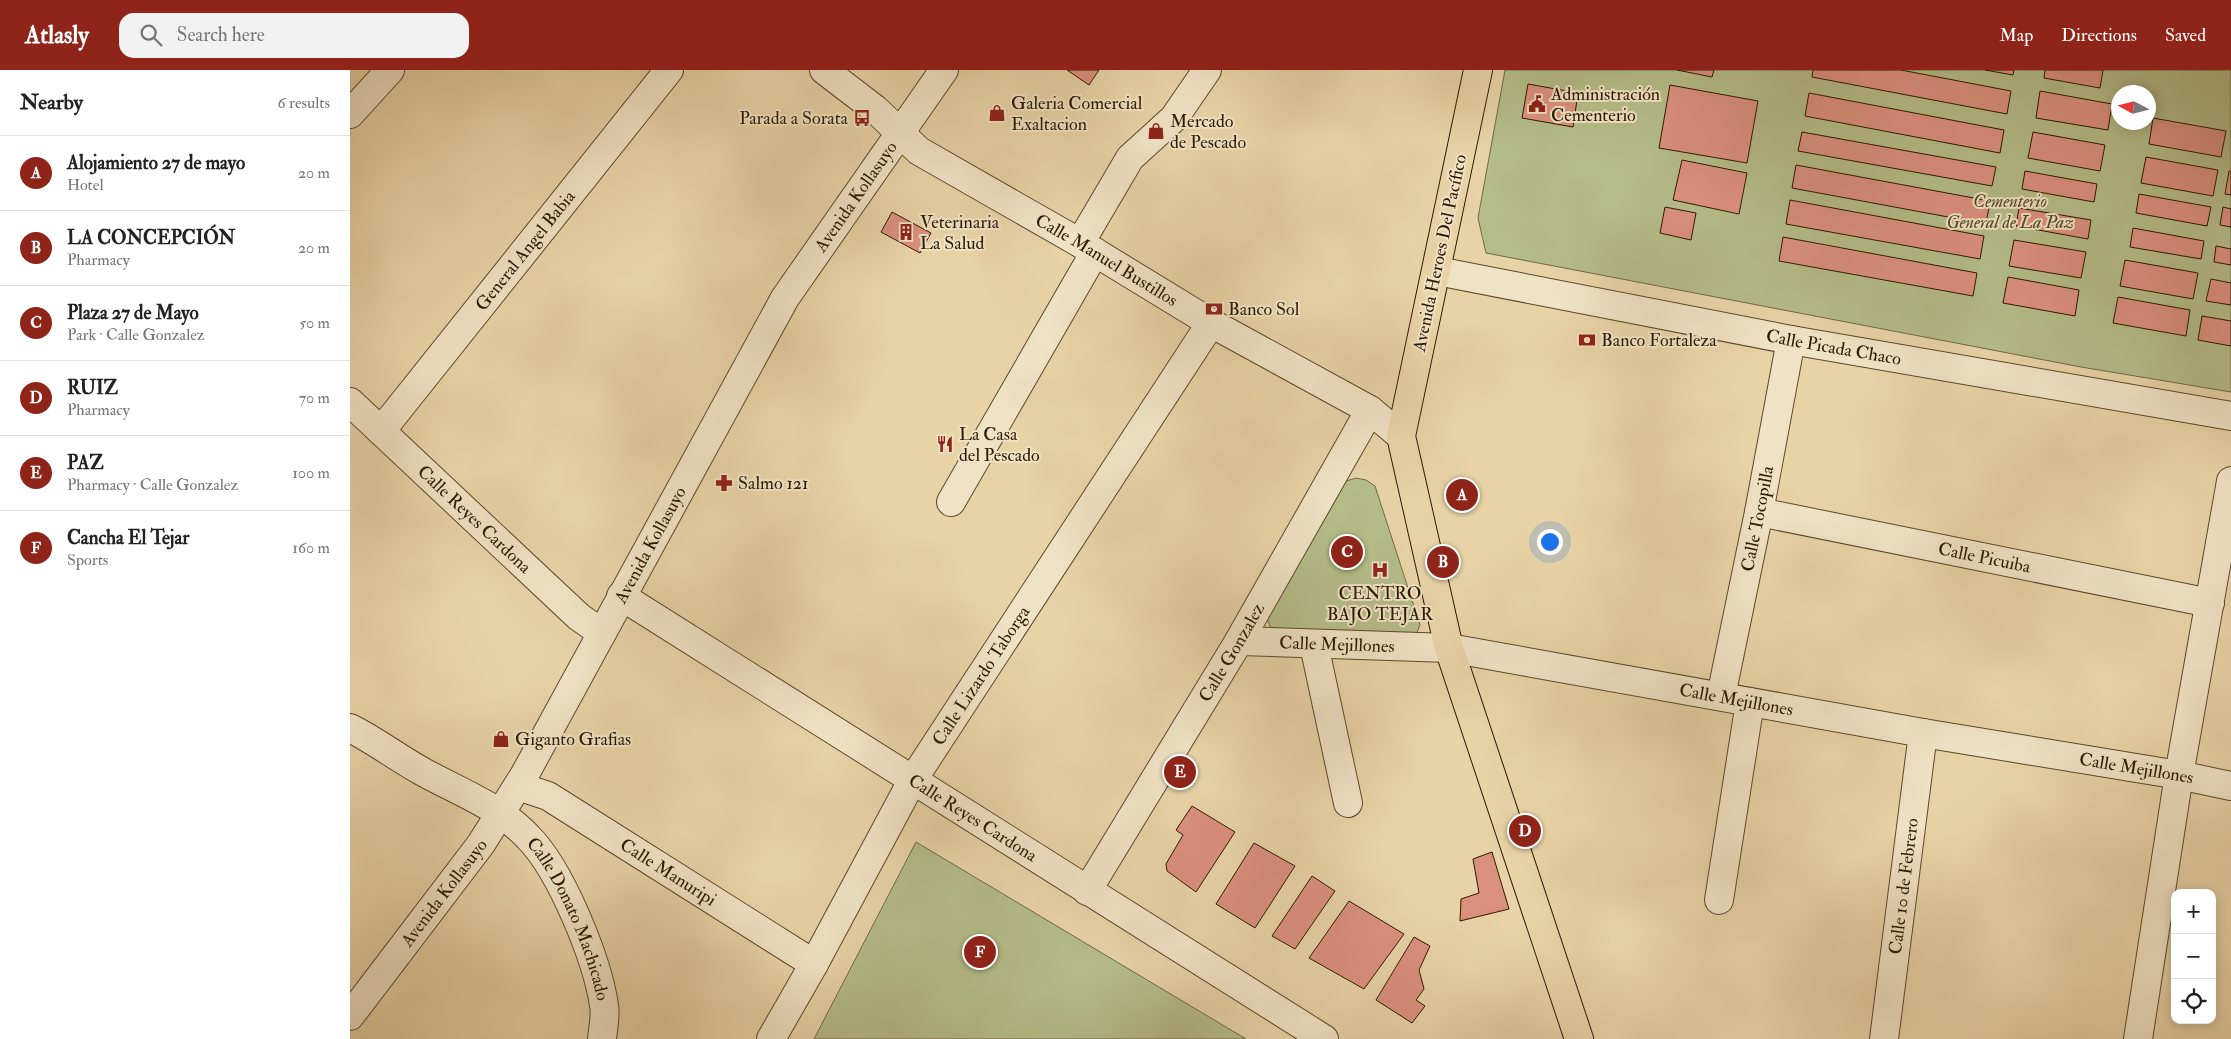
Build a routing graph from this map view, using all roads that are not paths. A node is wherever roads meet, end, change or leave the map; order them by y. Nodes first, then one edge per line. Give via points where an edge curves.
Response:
1 (390, 70) edge
2 (669, 70) edge
3 (824, 70) edge
4 (944, 70) edge
5 (1207, 70) edge
6 (1478, 70) edge
7 (350, 114) edge
8 (898, 134) junction
9 (1087, 247) junction
10 (1437, 271) junction
11 (1211, 323) junction
12 (1791, 340) junction
13 (350, 402) edge
14 (1370, 410) junction
15 (2231, 416) edge
16 (381, 431) junction
17 (1401, 436) junction
18 (2231, 481) edge
19 (951, 502) dead end
20 (1759, 512) junction
21 (621, 596) junction
22 (2210, 603) junction
23 (602, 633) junction
24 (1239, 642) junction
25 (1314, 645) junction
26 (1449, 648) junction
27 (1721, 696) junction
28 (1750, 702) junction
29 (350, 728) edge
30 (1923, 733) junction
31 (2179, 775) junction
32 (912, 781) junction
33 (518, 786) junction
34 (2231, 786) edge
35 (1348, 803) dead end
36 (501, 815) junction
37 (1087, 891) junction
38 (1719, 900) dead end
39 (814, 964) junction
40 (350, 1016) edge
41 (1314, 1036) edge
42 (602, 1039) edge
43 (771, 1039) edge
44 (1579, 1039) edge
45 (1884, 1039) edge
46 (2138, 1039) edge

1 - 7 street
2 - 16 street, General Angel Babia
3 - 8 street, Calle Manuel Bustillos via 875,109
4 - 8 street, Avenida Kollasuyo
5 - 9 street via 1174,118 1130,158
6 - 10 main road, Avenida Heroes Del Pacífico
8 - 9 street, Calle Manuel Bustillos via 918,151
8 - 21 street, Avenida Kollasuyo via 785,298
9 - 11 street, Calle Manuel Bustillos
9 - 19 street
10 - 12 street, Calle Picada Chaco
10 - 17 main road, Avenida Heroes Del Pacífico
11 - 14 street, Calle Manuel Bustillos
11 - 32 street, Calle Lizardo Taborga
12 - 15 street, Calle Picada Chaco
12 - 20 street, Calle Tocopilla
13 - 16 street, Calle Reyes Cardona
14 - 17 street, Calle Manuel Bustillos
14 - 24 street, Calle Gonzalez
16 - 23 street, Calle Reyes Cardona via 578,617
17 - 26 main road
18 - 22 street
20 - 22 street, Calle Picuiba
20 - 27 street, Calle Tocopilla
21 - 23 street, Avenida Kollasuyo
21 - 32 street, Calle Reyes Cardona
22 - 31 street
23 - 33 street, Avenida Kollasuyo
24 - 25 street, Calle Mejillones
24 - 37 street, Calle Gonzalez
25 - 26 street, Calle Mejillones
25 - 35 street
26 - 27 street, Calle Mejillones
26 - 44 main road
27 - 28 street, Calle Mejillones
28 - 30 street, Calle Mejillones
28 - 38 street
29 - 36 street
30 - 31 street, Calle Mejillones
30 - 45 street, Calle 10 de Febrero
31 - 34 street, Calle Mejillones
31 - 46 street
32 - 37 street, Calle Reyes Cardona
32 - 39 street, Calle Lizardo Taborga
33 - 36 street, Avenida Kollasuyo
33 - 39 street, Calle Manuripi via 548,796
36 - 40 street, Avenida Kollasuyo
36 - 42 street, Calle Donato Machicado via 528,836 545,857 579,925 596,965 605,1007
37 - 41 street, Calle Reyes Cardona
39 - 43 street, Calle Lizardo Taborga

